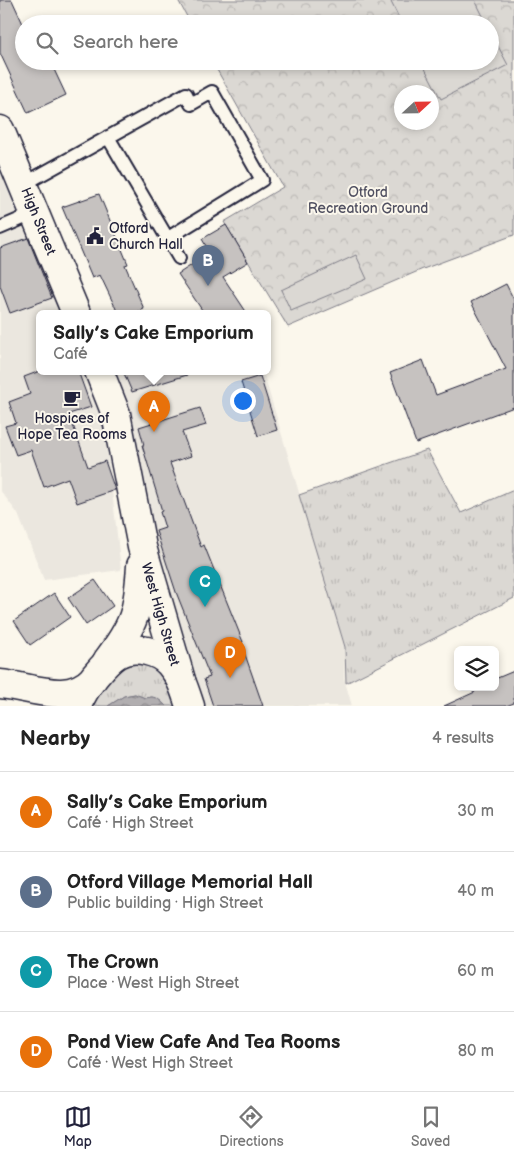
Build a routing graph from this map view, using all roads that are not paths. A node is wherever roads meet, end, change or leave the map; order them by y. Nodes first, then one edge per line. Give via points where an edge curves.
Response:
1 (0, 130) edge
2 (108, 137) junction
3 (24, 184) junction
4 (35, 213) junction
5 (0, 228) edge
6 (168, 238) junction
7 (179, 258) dead end
8 (75, 310) edge
9 (101, 375) edge
10 (142, 547) junction
11 (100, 670) junction
12 (0, 684) edge
13 (0, 690) edge
14 (186, 695) edge
15 (29, 706) edge
16 (77, 706) edge

1 - 3 street, High Street
2 - 3 lane
2 - 6 lane
2 - 6 lane via 186,94 191,104 212,92 262,180
3 - 4 street, High Street
4 - 5 lane
4 - 8 street, High Street
6 - 7 lane
9 - 10 street via 116,414
10 - 11 street, West High Street via 136,612 128,632
10 - 14 street, West High Street
11 - 12 street via 80,690 67,693 40,692
11 - 14 street via 114,655 128,650 151,652 169,662
11 - 16 street, West High Street
13 - 15 street

